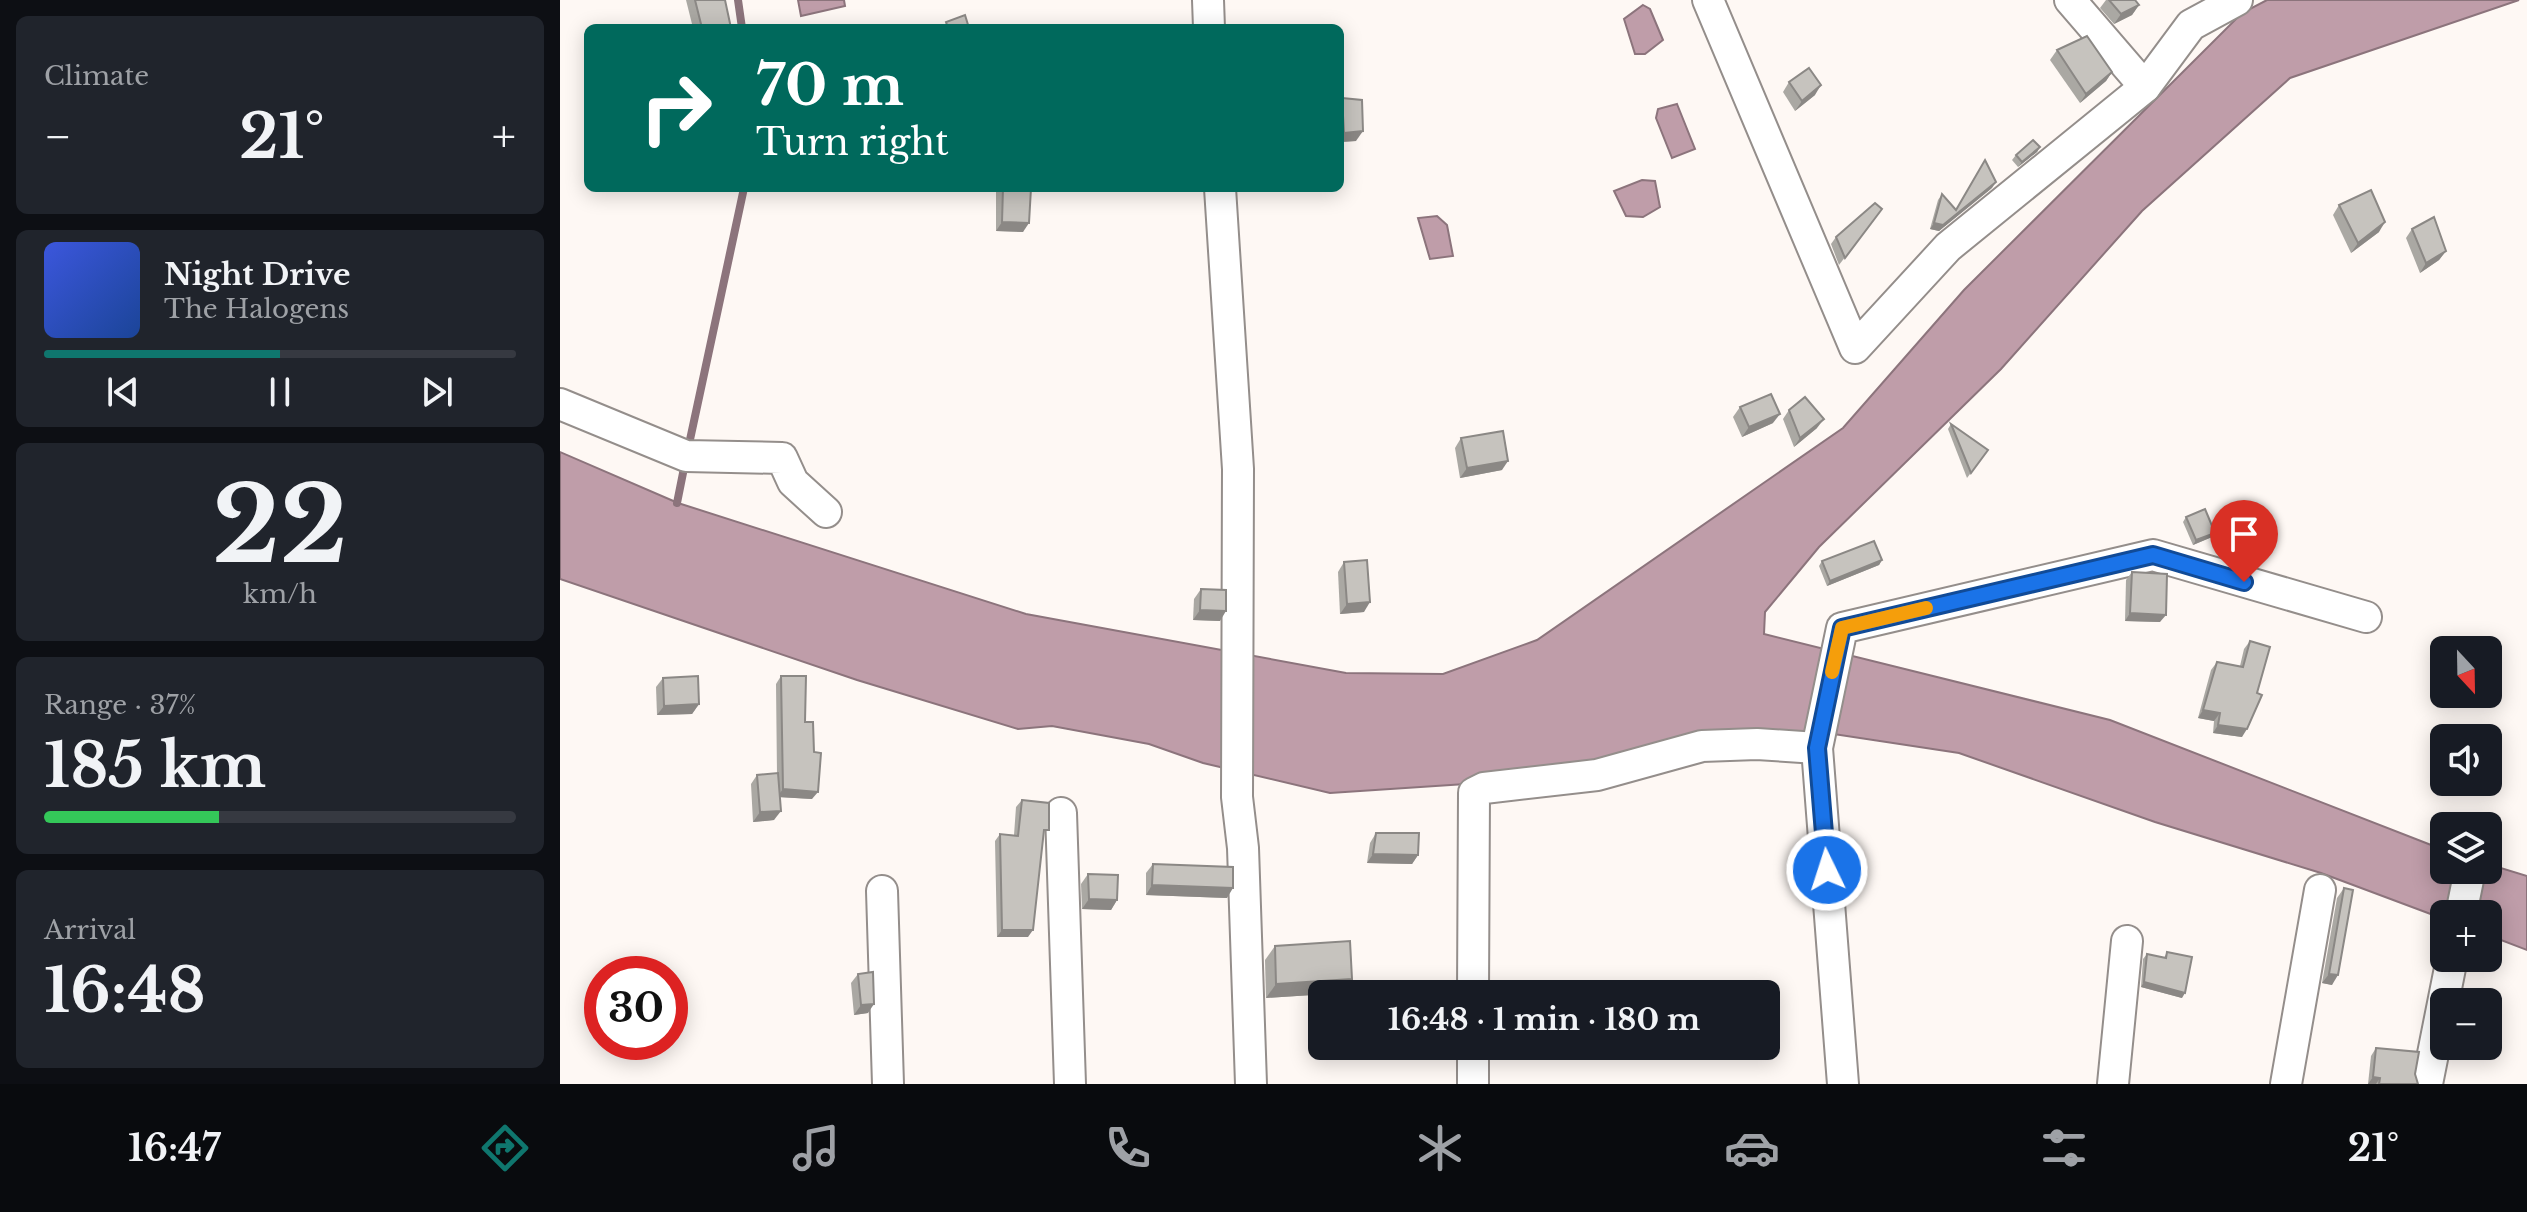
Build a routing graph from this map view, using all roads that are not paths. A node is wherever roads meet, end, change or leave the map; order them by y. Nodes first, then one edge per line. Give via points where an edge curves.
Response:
1 (1208, 0) edge
2 (1708, 0) edge
3 (2070, 0) edge
4 (2237, 0) edge
5 (1209, 24) edge
6 (2145, 87) junction
7 (1220, 192) edge
8 (560, 404) edge
9 (826, 512) dead end
10 (2366, 617) dead end
11 (1818, 744) junction
12 (1061, 813) dead end
13 (2320, 890) dead end
14 (882, 891) dead end
15 (2127, 941) dead end
16 (2449, 972) edge
17 (1473, 980) edge
18 (1473, 1060) edge
19 (888, 1084) edge
20 (1070, 1084) edge
21 (1251, 1084) edge
22 (1473, 1084) edge
23 (1843, 1084) edge
24 (2113, 1084) edge
25 (2286, 1084) edge
26 (2427, 1084) edge

1 - 5 street
2 - 6 street via 1855,348 1948,247
3 - 6 street
4 - 6 street via 2191,25
7 - 21 street via 1238,469 1237,797
8 - 9 street via 686,456 782,458 793,482
10 - 11 street via 2153,555 1842,628
11 - 17 street via 1702,746 1597,775 1474,793
11 - 23 street
12 - 20 street
13 - 25 street
14 - 19 street
15 - 24 street
16 - 26 street
18 - 22 street

